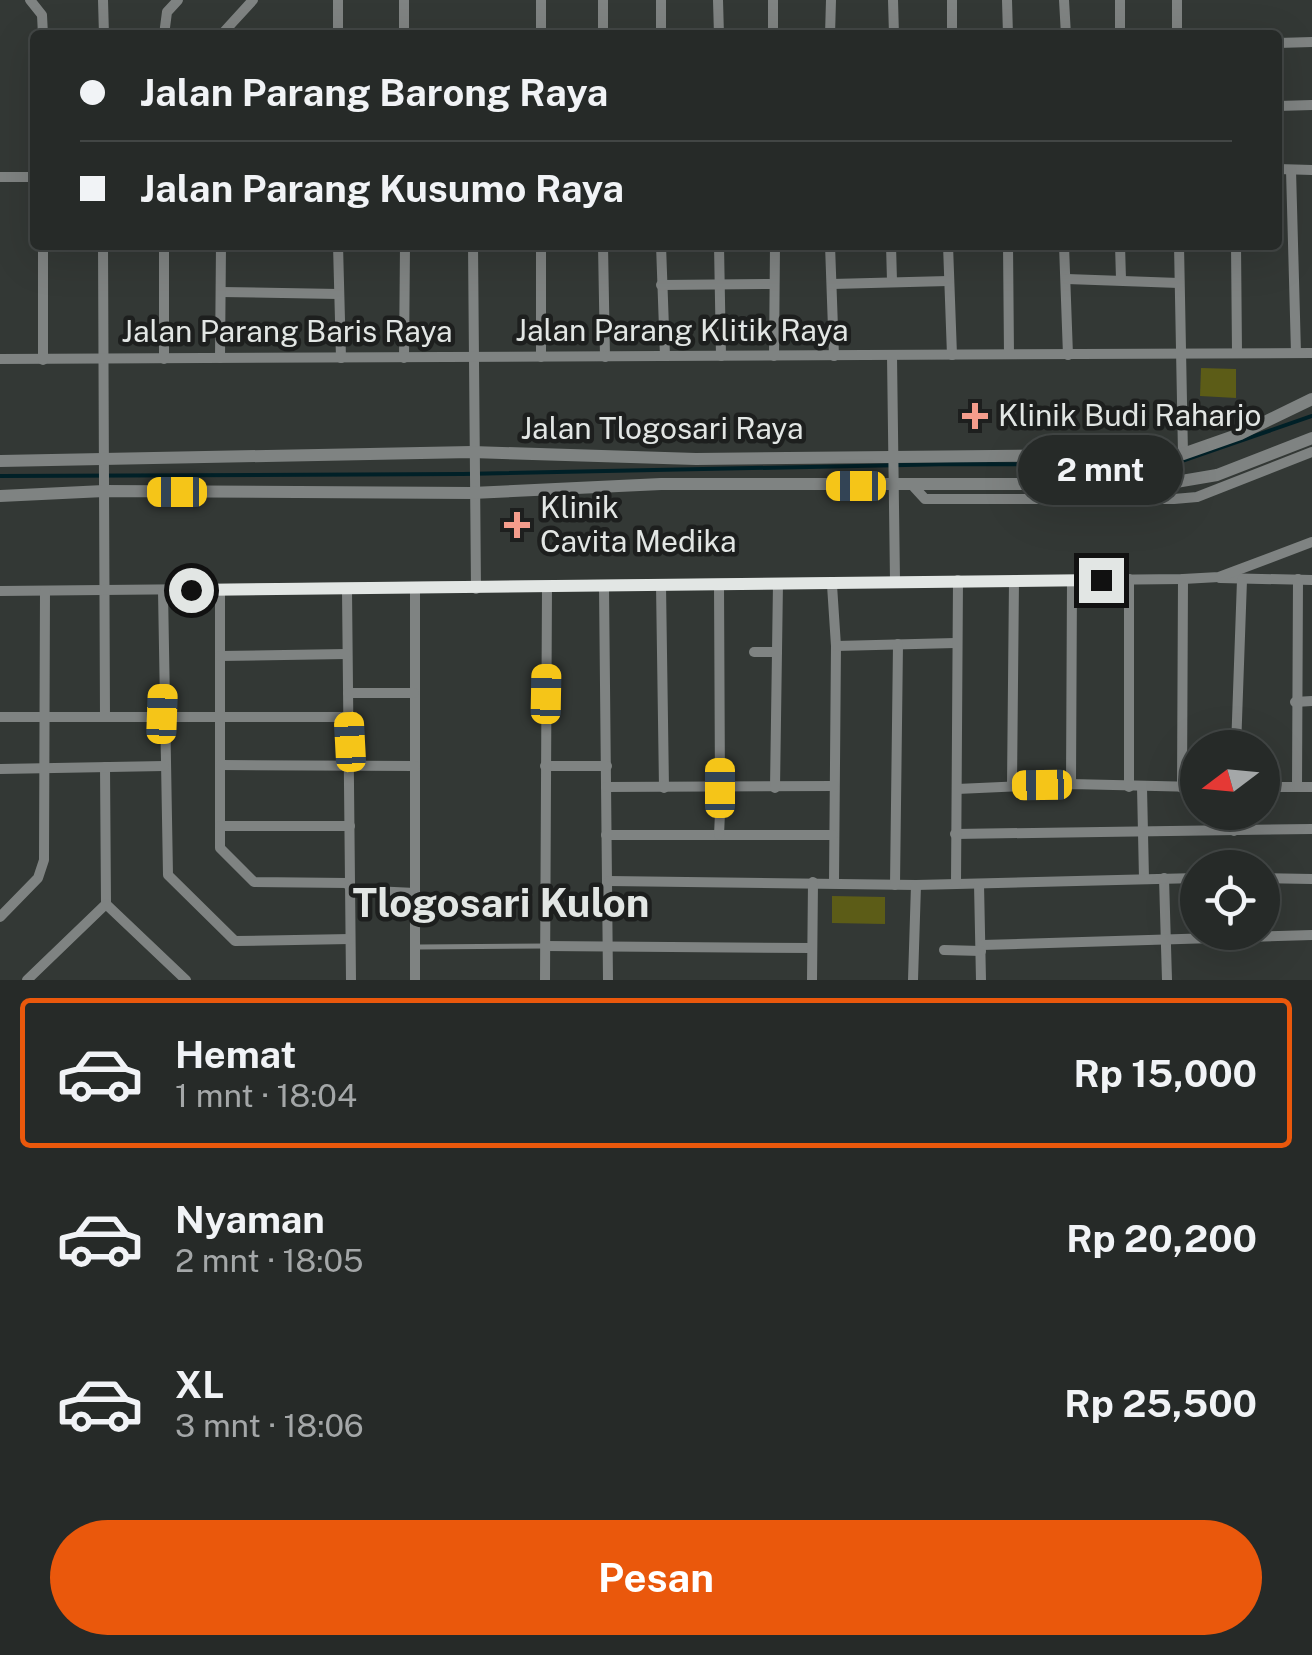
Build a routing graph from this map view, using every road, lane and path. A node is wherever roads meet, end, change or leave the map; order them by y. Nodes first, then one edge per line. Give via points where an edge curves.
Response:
1 (30, 0) edge
2 (103, 0) edge
3 (178, 0) edge
4 (253, 0) edge
5 (338, 0) edge
6 (404, 0) edge
7 (540, 0) edge
8 (603, 0) edge
9 (660, 0) edge
10 (718, 0) edge
11 (773, 0) edge
12 (831, 0) edge
13 (893, 0) edge
14 (952, 0) edge
15 (1007, 0) edge
16 (1064, 0) edge
17 (1120, 0) edge
18 (1177, 0) edge
19 (44, 30) edge
20 (104, 30) edge
21 (165, 30) edge
22 (226, 30) edge
23 (338, 30) edge
24 (404, 30) edge
25 (541, 30) edge
26 (603, 30) edge
27 (661, 30) edge
28 (718, 30) edge
29 (773, 30) edge
30 (830, 30) edge
31 (894, 30) edge
32 (952, 30) edge
33 (1008, 30) edge
34 (1066, 30) edge
35 (1120, 30) edge
36 (1177, 30) edge
37 (1282, 42) edge
38 (1312, 42) edge
39 (1282, 106) edge
40 (1312, 106) edge
41 (1282, 169) edge
42 (1291, 170) junction
43 (1312, 170) edge
44 (0, 177) edge
45 (30, 177) edge
46 (43, 250) edge
47 (103, 250) edge
48 (164, 250) edge
49 (221, 250) edge
50 (338, 250) edge
51 (405, 250) edge
52 (472, 250) edge
53 (541, 250) edge
54 (603, 250) edge
55 (661, 250) edge
56 (719, 250) edge
57 (774, 250) edge
58 (830, 250) edge
59 (891, 250) edge
60 (948, 250) edge
61 (1008, 250) edge
62 (1064, 250) edge
63 (1120, 250) edge
64 (1180, 250) edge
65 (1236, 250) edge
66 (1066, 279) junction
67 (1121, 280) junction
68 (892, 281) junction
69 (948, 282) junction
70 (662, 284) junction
71 (774, 284) junction
72 (832, 284) junction
73 (1180, 284) junction
74 (719, 285) junction
75 (220, 292) junction
76 (340, 294) junction
77 (1236, 352) junction
78 (1296, 353) junction
79 (1312, 353) edge
80 (1008, 354) junction
81 (1180, 354) junction
82 (1068, 355) junction
83 (665, 356) junction
84 (721, 356) junction
85 (774, 356) junction
86 (834, 356) junction
87 (892, 356) junction
88 (952, 356) junction
89 (472, 357) junction
90 (541, 357) junction
91 (605, 357) junction
92 (103, 358) junction
93 (220, 358) junction
94 (341, 358) junction
95 (404, 358) junction
96 (0, 359) edge
97 (164, 359) junction
98 (43, 360) junction
99 (1312, 399) edge
100 (1312, 438) edge
101 (1312, 452) edge
102 (1183, 454) junction
103 (472, 455) junction
104 (896, 455) junction
105 (0, 460) edge
106 (105, 461) junction
107 (895, 485) junction
108 (472, 486) junction
109 (914, 487) junction
110 (104, 488) junction
111 (0, 496) edge
112 (1312, 542) edge
113 (1220, 578) junction
114 (1183, 579) junction
115 (1298, 579) junction
116 (958, 580) junction
117 (1014, 580) junction
118 (1072, 580) junction
119 (1130, 580) junction
120 (1242, 580) junction
121 (1312, 580) edge
122 (894, 581) junction
123 (778, 583) junction
124 (661, 585) junction
125 (719, 585) junction
126 (832, 585) junction
127 (604, 586) junction
128 (547, 587) junction
129 (476, 589) junction
130 (220, 590) junction
131 (346, 590) junction
132 (414, 590) junction
133 (0, 591) edge
134 (45, 591) junction
135 (102, 591) junction
136 (163, 591) junction
137 (956, 643) junction
138 (898, 644) junction
139 (836, 646) junction
140 (754, 652) dead end
141 (776, 652) junction
142 (346, 654) junction
143 (220, 656) junction
144 (348, 692) junction
145 (414, 693) junction
146 (1295, 702) junction
147 (1312, 702) edge
148 (162, 714) junction
149 (220, 714) junction
150 (105, 716) junction
151 (0, 717) edge
152 (46, 717) junction
153 (348, 717) junction
154 (1182, 730) edge
155 (1237, 730) edge
156 (221, 765) junction
157 (164, 766) junction
158 (415, 766) junction
159 (545, 766) junction
160 (607, 766) junction
161 (104, 767) junction
162 (351, 767) junction
163 (44, 768) junction
164 (0, 769) edge
165 (1071, 784) junction
166 (834, 786) junction
167 (1012, 786) junction
168 (1135, 786) junction
169 (606, 787) junction
170 (1280, 787) edge
171 (1312, 787) edge
172 (664, 788) junction
173 (720, 788) junction
174 (775, 788) junction
175 (1180, 788) edge
176 (1297, 788) junction
177 (956, 789) junction
178 (720, 813) dead end
179 (220, 826) junction
180 (350, 826) junction
181 (1312, 829) edge
182 (1234, 831) joint
183 (1143, 832) junction
184 (833, 834) junction
185 (955, 834) junction
186 (606, 835) junction
187 (720, 835) junction
188 (1164, 878) junction
189 (1180, 878) edge
190 (1280, 878) edge
191 (1312, 878) edge
192 (1144, 879) junction
193 (609, 881) junction
194 (813, 882) junction
195 (834, 882) junction
196 (348, 884) junction
197 (956, 884) junction
198 (979, 884) junction
199 (894, 885) junction
200 (916, 885) junction
201 (415, 892) junction
202 (106, 904) junction
203 (0, 917) edge
204 (1280, 936) edge
205 (1312, 936) edge
206 (350, 939) junction
207 (1180, 941) edge
208 (1166, 942) junction
209 (545, 946) junction
210 (415, 947) junction
211 (608, 948) junction
212 (812, 948) junction
213 (982, 948) junction
214 (944, 950) dead end
215 (27, 980) edge
216 (186, 980) edge
217 (351, 980) edge
218 (415, 980) edge
219 (545, 980) edge
220 (608, 980) edge
221 (812, 980) edge
222 (913, 980) edge
223 (981, 980) edge
224 (1167, 980) edge

1 - 19 street
2 - 20 street
3 - 21 street via 167,12
4 - 22 street
5 - 23 street
6 - 24 street
7 - 25 street
8 - 26 street
9 - 27 street
10 - 28 street
11 - 29 street
12 - 30 street
13 - 31 street
14 - 32 street
15 - 33 street
16 - 34 street
17 - 35 street
18 - 36 street
37 - 38 street
39 - 40 street
41 - 42 street
42 - 43 street
42 - 78 street
44 - 45 street
46 - 98 street
47 - 92 street
48 - 97 street
49 - 75 street
50 - 76 street
51 - 95 street
52 - 89 street
53 - 90 street
54 - 91 street
55 - 70 street
56 - 74 street
57 - 71 street
58 - 72 street
59 - 68 street
60 - 69 street
61 - 80 street
62 - 66 street
63 - 67 street
64 - 73 street
65 - 77 street
66 - 67 street
66 - 82 street
67 - 73 street
68 - 69 street
68 - 72 street
69 - 88 street
70 - 74 street
70 - 83 street
71 - 74 street
71 - 85 street
72 - 86 street
73 - 81 street
74 - 84 street
75 - 76 street
75 - 93 street
76 - 94 street
77 - 78 street, Jalan Parang Klitik Raya
77 - 81 street, Jalan Parang Klitik Raya
78 - 79 street, Jalan Parang Klitik Raya
80 - 82 street, Jalan Parang Klitik Raya
80 - 88 street, Jalan Parang Klitik Raya
81 - 82 street, Jalan Parang Klitik Raya
81 - 102 street
83 - 84 street, Jalan Parang Klitik Raya
83 - 91 street, Jalan Parang Klitik Raya
84 - 85 street, Jalan Parang Klitik Raya
85 - 86 street, Jalan Parang Klitik Raya
86 - 87 street, Jalan Parang Klitik Raya
87 - 88 street, Jalan Parang Klitik Raya
87 - 104 street
89 - 90 street, Jalan Parang Klitik Raya
89 - 95 street, Jalan Parang Baris Raya
89 - 103 street
90 - 91 street, Jalan Parang Klitik Raya
92 - 97 street, Jalan Parang Baris Raya
92 - 98 street, Jalan Parang Baris Raya
92 - 106 street
93 - 94 street, Jalan Parang Baris Raya
93 - 97 street, Jalan Parang Baris Raya
94 - 95 street, Jalan Parang Baris Raya
96 - 98 street, Jalan Parang Baris Raya
99 - 102 street, Jalan Tlogosari Raya
100 - 109 street, Jalan Tlogosari Raya via 1217,475 1164,484
101 - 109 street via 1174,500 924,499
102 - 104 street, Jalan Tlogosari Raya
103 - 104 street, Jalan Tlogosari Raya
103 - 106 street, Jalan Tlogosari Raya
103 - 108 street
104 - 107 street
105 - 106 street, Jalan Tlogosari Raya
106 - 110 street
107 - 108 street, Jalan Tlogosari Raya
107 - 109 street, Jalan Tlogosari Raya
107 - 122 street
108 - 110 street, Jalan Tlogosari Raya
108 - 129 street
110 - 111 street, Jalan Tlogosari Raya
110 - 135 street
112 - 113 street
113 - 114 street
113 - 120 street
114 - 119 street
114 - 154 street
115 - 120 street
115 - 121 street
115 - 146 street
116 - 117 street
116 - 122 street
116 - 137 street
117 - 118 street
117 - 167 street
118 - 119 street
118 - 165 street
119 - 168 street
120 - 155 street
122 - 126 street
123 - 125 street
123 - 126 street
123 - 141 street
124 - 125 street
124 - 127 street
124 - 172 street
125 - 173 street
126 - 139 street
127 - 128 street
127 - 160 street
128 - 129 street
128 - 159 street
129 - 132 street
130 - 131 street
130 - 136 street
130 - 143 street
131 - 132 street
131 - 142 street
132 - 145 street
133 - 134 street
134 - 135 street
134 - 152 street
135 - 136 street
135 - 150 street
136 - 148 street
137 - 138 street
137 - 177 street
138 - 139 street
138 - 199 street
139 - 166 street
140 - 141 street
141 - 174 street
142 - 143 street
142 - 144 street
143 - 149 street
144 - 145 street
144 - 153 street
145 - 158 street
146 - 147 street
146 - 176 street
148 - 149 street
148 - 150 street
148 - 157 street
149 - 153 street
149 - 156 street
150 - 152 street
151 - 152 street
152 - 163 street
153 - 162 street
156 - 162 street
156 - 179 street
157 - 161 street
157 - 206 street via 168,875 228,937
158 - 162 street
158 - 201 street
159 - 160 street
159 - 209 street
160 - 169 street
161 - 163 street
161 - 202 street
162 - 180 street
163 - 164 street
163 - 203 street via 42,872
165 - 167 street
165 - 168 street
166 - 174 street
166 - 184 street
167 - 177 street
168 - 175 street
168 - 183 street
169 - 172 street
169 - 186 street
170 - 176 street
171 - 176 street
172 - 173 street
173 - 174 street
177 - 185 street
178 - 187 street
179 - 180 street
179 - 196 street via 220,848 254,882
180 - 196 street
181 - 182 street
182 - 183 street
183 - 185 street
183 - 192 street
184 - 187 street
184 - 195 street
185 - 197 street
186 - 187 street
186 - 193 street
188 - 189 street
188 - 192 street
188 - 208 street
190 - 191 street
192 - 198 street
193 - 194 street
193 - 211 street
194 - 195 street
194 - 212 street
195 - 199 street
196 - 201 street via 352,890
196 - 206 street
197 - 198 street
197 - 200 street
198 - 213 street
199 - 200 street
200 - 222 street
201 - 210 street
202 - 215 street
202 - 216 street
204 - 205 street
206 - 217 street
207 - 208 street
208 - 213 street
208 - 224 street
209 - 210 lane
209 - 211 street
209 - 219 street
210 - 218 street
211 - 212 street
211 - 220 street
212 - 221 street
213 - 214 street
213 - 223 street

